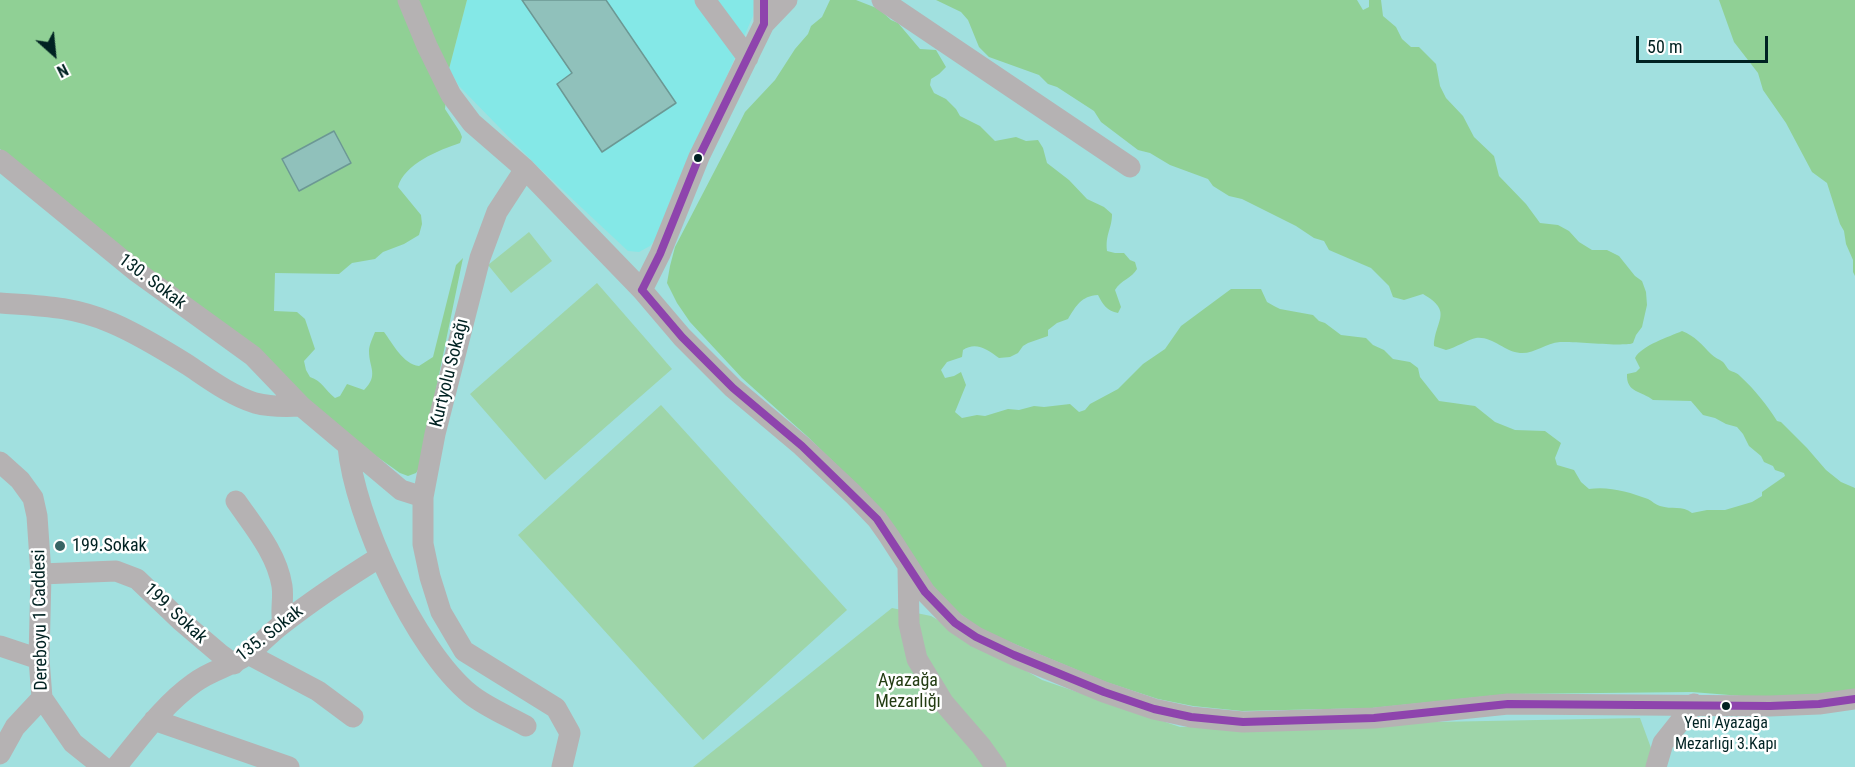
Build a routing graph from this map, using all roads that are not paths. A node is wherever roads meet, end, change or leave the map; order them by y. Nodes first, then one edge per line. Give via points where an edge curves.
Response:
1 (408, 0) edge
2 (705, 0) edge
3 (764, 0) edge
4 (787, 0) edge
5 (882, 0) edge
6 (764, 24) junction
7 (748, 58) junction
8 (0, 160) edge
9 (1130, 167) dead end
10 (525, 169) junction
11 (642, 290) junction
12 (0, 303) edge
13 (301, 406) junction
14 (348, 446) junction
15 (0, 462) edge
16 (423, 497) junction
17 (236, 501) dead end
18 (380, 556) junction
19 (908, 567) junction
20 (41, 574) junction
21 (283, 623) junction
22 (0, 646) edge
23 (39, 659) junction
24 (241, 659) junction
25 (42, 698) junction
26 (1855, 699) edge
27 (1694, 704) junction
28 (353, 717) dead end
29 (154, 720) junction
30 (526, 726) dead end
31 (0, 754) edge
32 (103, 767) edge
33 (116, 767) edge
34 (289, 767) edge
35 (562, 767) edge
36 (996, 767) edge
37 (1656, 767) edge

1 - 10 street via 451,95 472,123
2 - 7 street
3 - 6 street
4 - 6 street
5 - 9 street
6 - 7 street
7 - 11 street via 699,157
8 - 13 street, 130. Sokak via 137,272 253,356
10 - 11 street
10 - 16 street, Kurtyolu Sokağı via 498,212 480,258
11 - 19 street via 682,337 734,388 853,494 876,519
12 - 13 street via 82,312 150,342 240,397 277,407
13 - 14 street
14 - 16 street via 401,490
14 - 18 street via 355,488
15 - 20 street, Dereboyu 1 Caddesi via 33,498
16 - 35 street, Kurtyolu Sokağı via 423,544 441,612 464,651 556,708 570,733
17 - 21 street via 274,561 282,587
18 - 21 street, 135. Sokak
18 - 30 street via 421,632 454,678 471,695
19 - 27 street via 925,592 975,637 1104,692 1191,717 1243,722 1349,720 1508,704
19 - 36 street via 909,624 917,658 943,702
20 - 23 street, Dereboyu 1 Caddesi
20 - 24 street, 199. Sokak via 116,571 137,579 220,654
21 - 24 street, 135. Sokak
22 - 23 street
23 - 25 street, Dereboyu 1 Caddesi
24 - 28 street, 199. Sokak via 318,691
24 - 29 street, 135. Sokak via 193,683
25 - 31 street via 15,728
25 - 32 street, Dereboyu 1 Caddesi via 73,743
26 - 27 street via 1770,706
27 - 37 street via 1662,743
29 - 33 street, 135. Sokak
29 - 34 street

